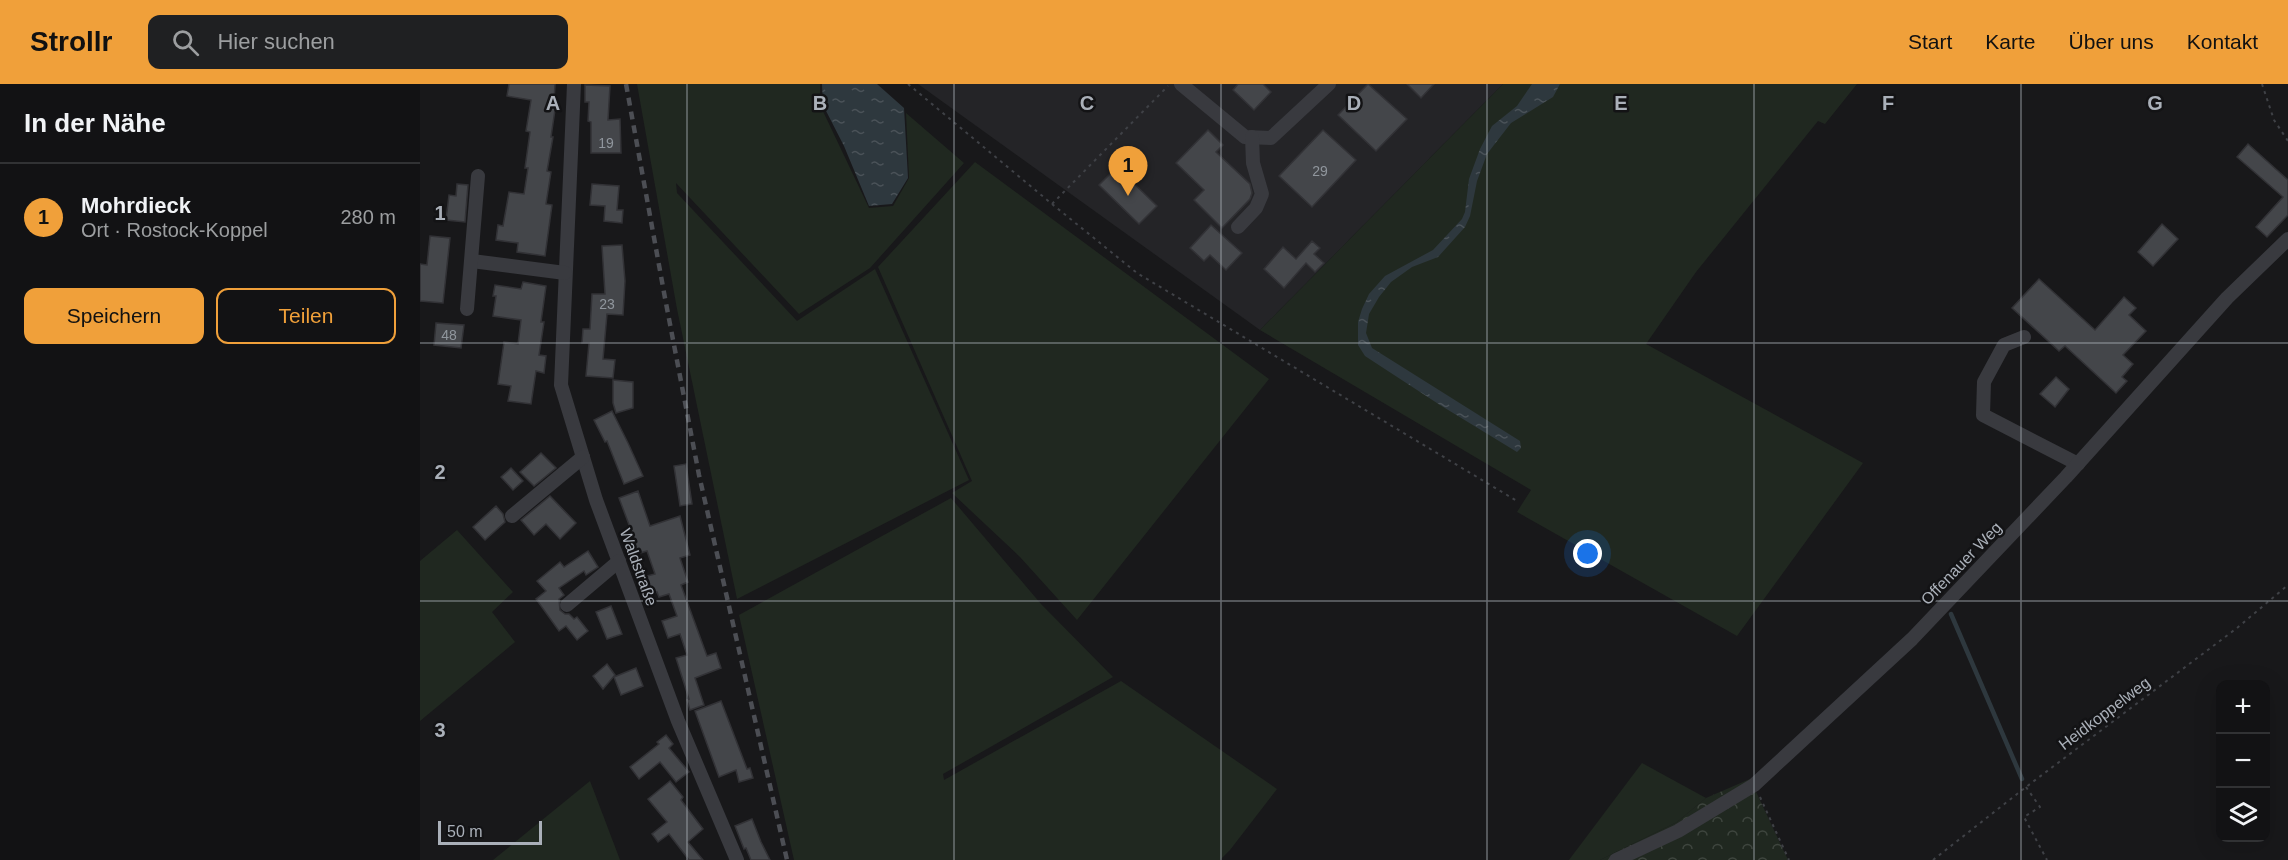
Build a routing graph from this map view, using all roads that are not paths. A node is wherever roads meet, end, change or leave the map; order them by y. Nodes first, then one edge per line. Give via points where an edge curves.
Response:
1 (574, 84) edge
2 (1181, 84) edge
3 (1329, 84) edge
4 (1252, 137) junction
5 (478, 176) dead end
6 (1238, 227) dead end
7 (2288, 239) edge
8 (472, 261) junction
9 (565, 273) junction
10 (467, 309) dead end
11 (2024, 337) dead end
12 (583, 457) junction
13 (2078, 464) junction
14 (512, 516) dead end
15 (619, 561) junction
16 (567, 605) dead end
17 (737, 860) edge
18 (1616, 860) edge

1 - 9 street, Waldstraße
2 - 4 street via 1245,137
3 - 4 street via 1271,138
4 - 6 street via 1253,163 1262,194 1256,208
5 - 8 street
7 - 13 street, Offenauer Weg via 2227,298
8 - 9 street
8 - 10 street
9 - 12 street, Waldstraße via 561,385
11 - 13 street via 2004,345 1984,382 1983,415
12 - 14 street
12 - 15 street, Waldstraße
13 - 18 street, Offenauer Weg via 1912,639 1754,785 1678,831
15 - 16 street
15 - 17 street, Waldstraße via 678,721

